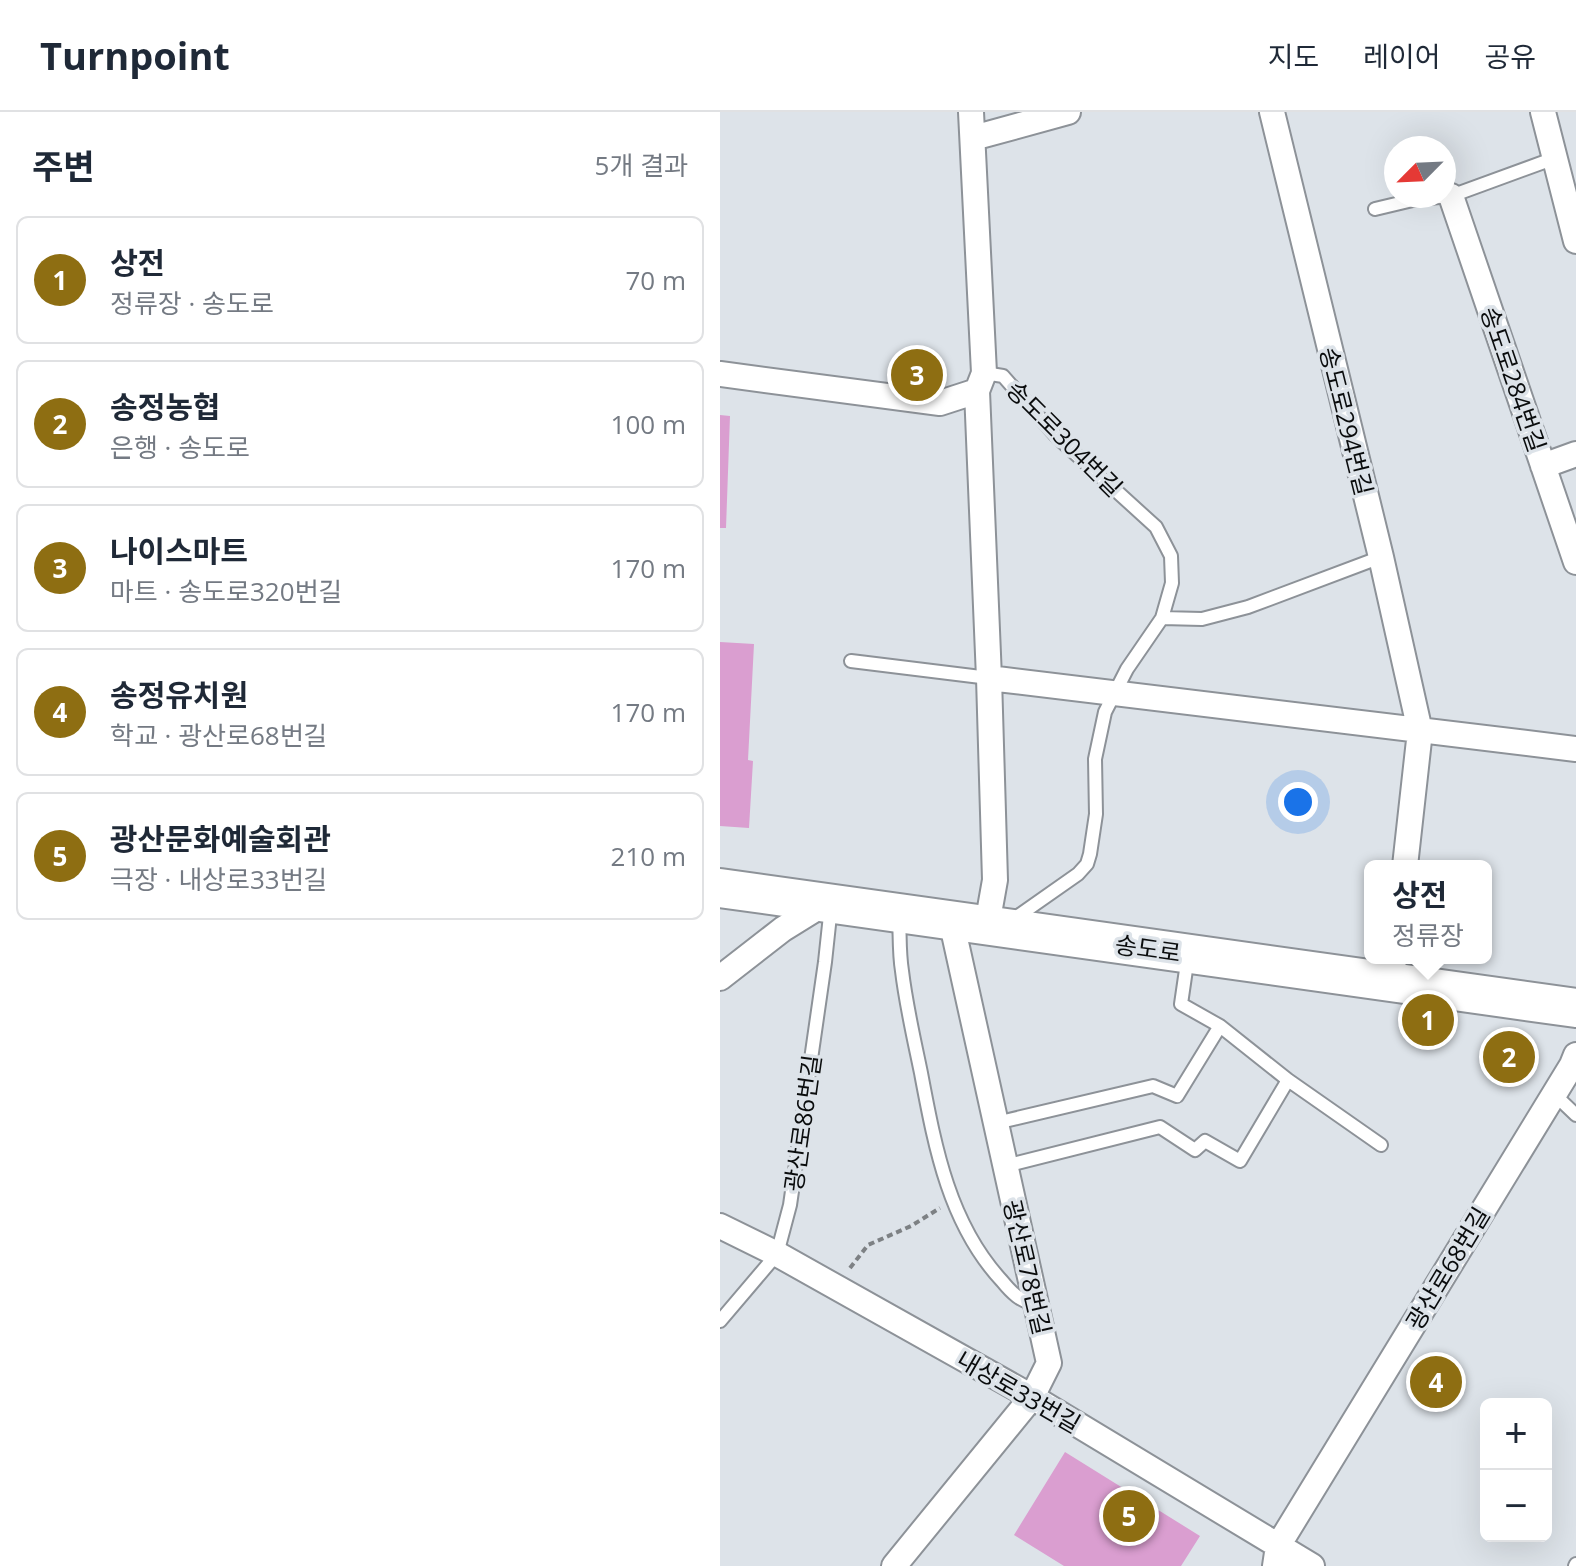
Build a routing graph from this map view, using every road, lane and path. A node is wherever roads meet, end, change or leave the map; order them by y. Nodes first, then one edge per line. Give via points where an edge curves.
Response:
1 (971, 112) edge
2 (1068, 112) edge
3 (1272, 112) edge
4 (1543, 112) edge
5 (973, 138) junction
6 (1566, 155) edge
7 (1456, 194) edge
8 (1384, 207) edge
9 (1455, 208) edge
10 (1375, 209) dead end
11 (1576, 241) edge
12 (720, 374) edge
13 (980, 382) junction
14 (1576, 454) edge
15 (1543, 466) junction
16 (1381, 557) junction
17 (1576, 562) edge
18 (1162, 618) junction
19 (851, 661) dead end
20 (989, 678) junction
21 (1115, 693) junction
22 (1420, 731) junction
23 (1576, 749) edge
24 (1406, 860) edge
25 (720, 888) edge
26 (828, 903) junction
27 (899, 913) junction
28 (980, 924) junction
29 (1188, 954) junction
30 (1393, 970) edge
31 (720, 978) edge
32 (1576, 1008) edge
33 (1220, 1026) junction
34 (1576, 1055) edge
35 (1288, 1080) junction
36 (1554, 1094) junction
37 (1576, 1115) edge
38 (996, 1123) junction
39 (1381, 1145) dead end
40 (1005, 1166) junction
41 (953, 1201) junction
42 (720, 1226) edge
43 (777, 1254) junction
44 (837, 1287) junction
45 (1036, 1303) junction
46 (720, 1321) edge
47 (1032, 1397) junction
48 (1276, 1556) edge
49 (894, 1566) edge
50 (1312, 1566) edge

1 - 5 street, 송도로304번길
2 - 5 street
3 - 16 street, 송도로294번길
4 - 6 street
5 - 13 street, 송도로304번길
6 - 7 lane
6 - 11 street
8 - 10 lane
9 - 15 street, 송도로284번길
12 - 13 street via 940,403
13 - 18 lane, 송도로304번길 via 1003,376 1057,437 1156,527 1171,556 1172,583
13 - 20 street
14 - 15 street
15 - 17 street, 송도로284번길
16 - 18 lane via 1248,607 1202,619
16 - 22 street, 송도로294번길
18 - 21 lane, 송도로304번길
19 - 20 lane
20 - 21 street
20 - 28 street via 995,880
21 - 22 street
21 - 28 lane, 송도로304번길 via 1105,712 1095,759 1096,814 1087,864 1078,874
22 - 23 street
22 - 24 street, 송도로294번길
25 - 26 main road, 송도로
26 - 27 main road, 송도로
26 - 31 street via 783,929
26 - 43 lane, 광산로86번길 via 823,977 790,1205
27 - 28 main road, 송도로
27 - 41 lane via 901,969 911,1023
28 - 29 main road, 송도로
28 - 38 street, 광산로78번길
29 - 30 main road, 송도로
29 - 33 lane via 1181,1004
30 - 32 main road, 송도로
33 - 35 lane
33 - 38 lane via 1177,1096 1153,1086
34 - 36 street, 광산로68번길
35 - 39 lane
35 - 40 lane via 1240,1161 1205,1141 1195,1150 1160,1127
36 - 37 lane
36 - 48 street, 광산로68번길
38 - 40 street, 광산로78번길
40 - 45 street, 광산로78번길
41 - 44 path via 868,1245
41 - 45 lane via 992,1270 1015,1295
42 - 43 street, 내상로33번길
43 - 44 street, 내상로33번길
43 - 46 lane, 광산로86번길
44 - 47 street, 내상로33번길
45 - 47 street, 광산로78번길 via 1049,1363
47 - 48 street, 내상로33번길
47 - 49 street, 광산로78번길
48 - 50 street, 내상로33번길

